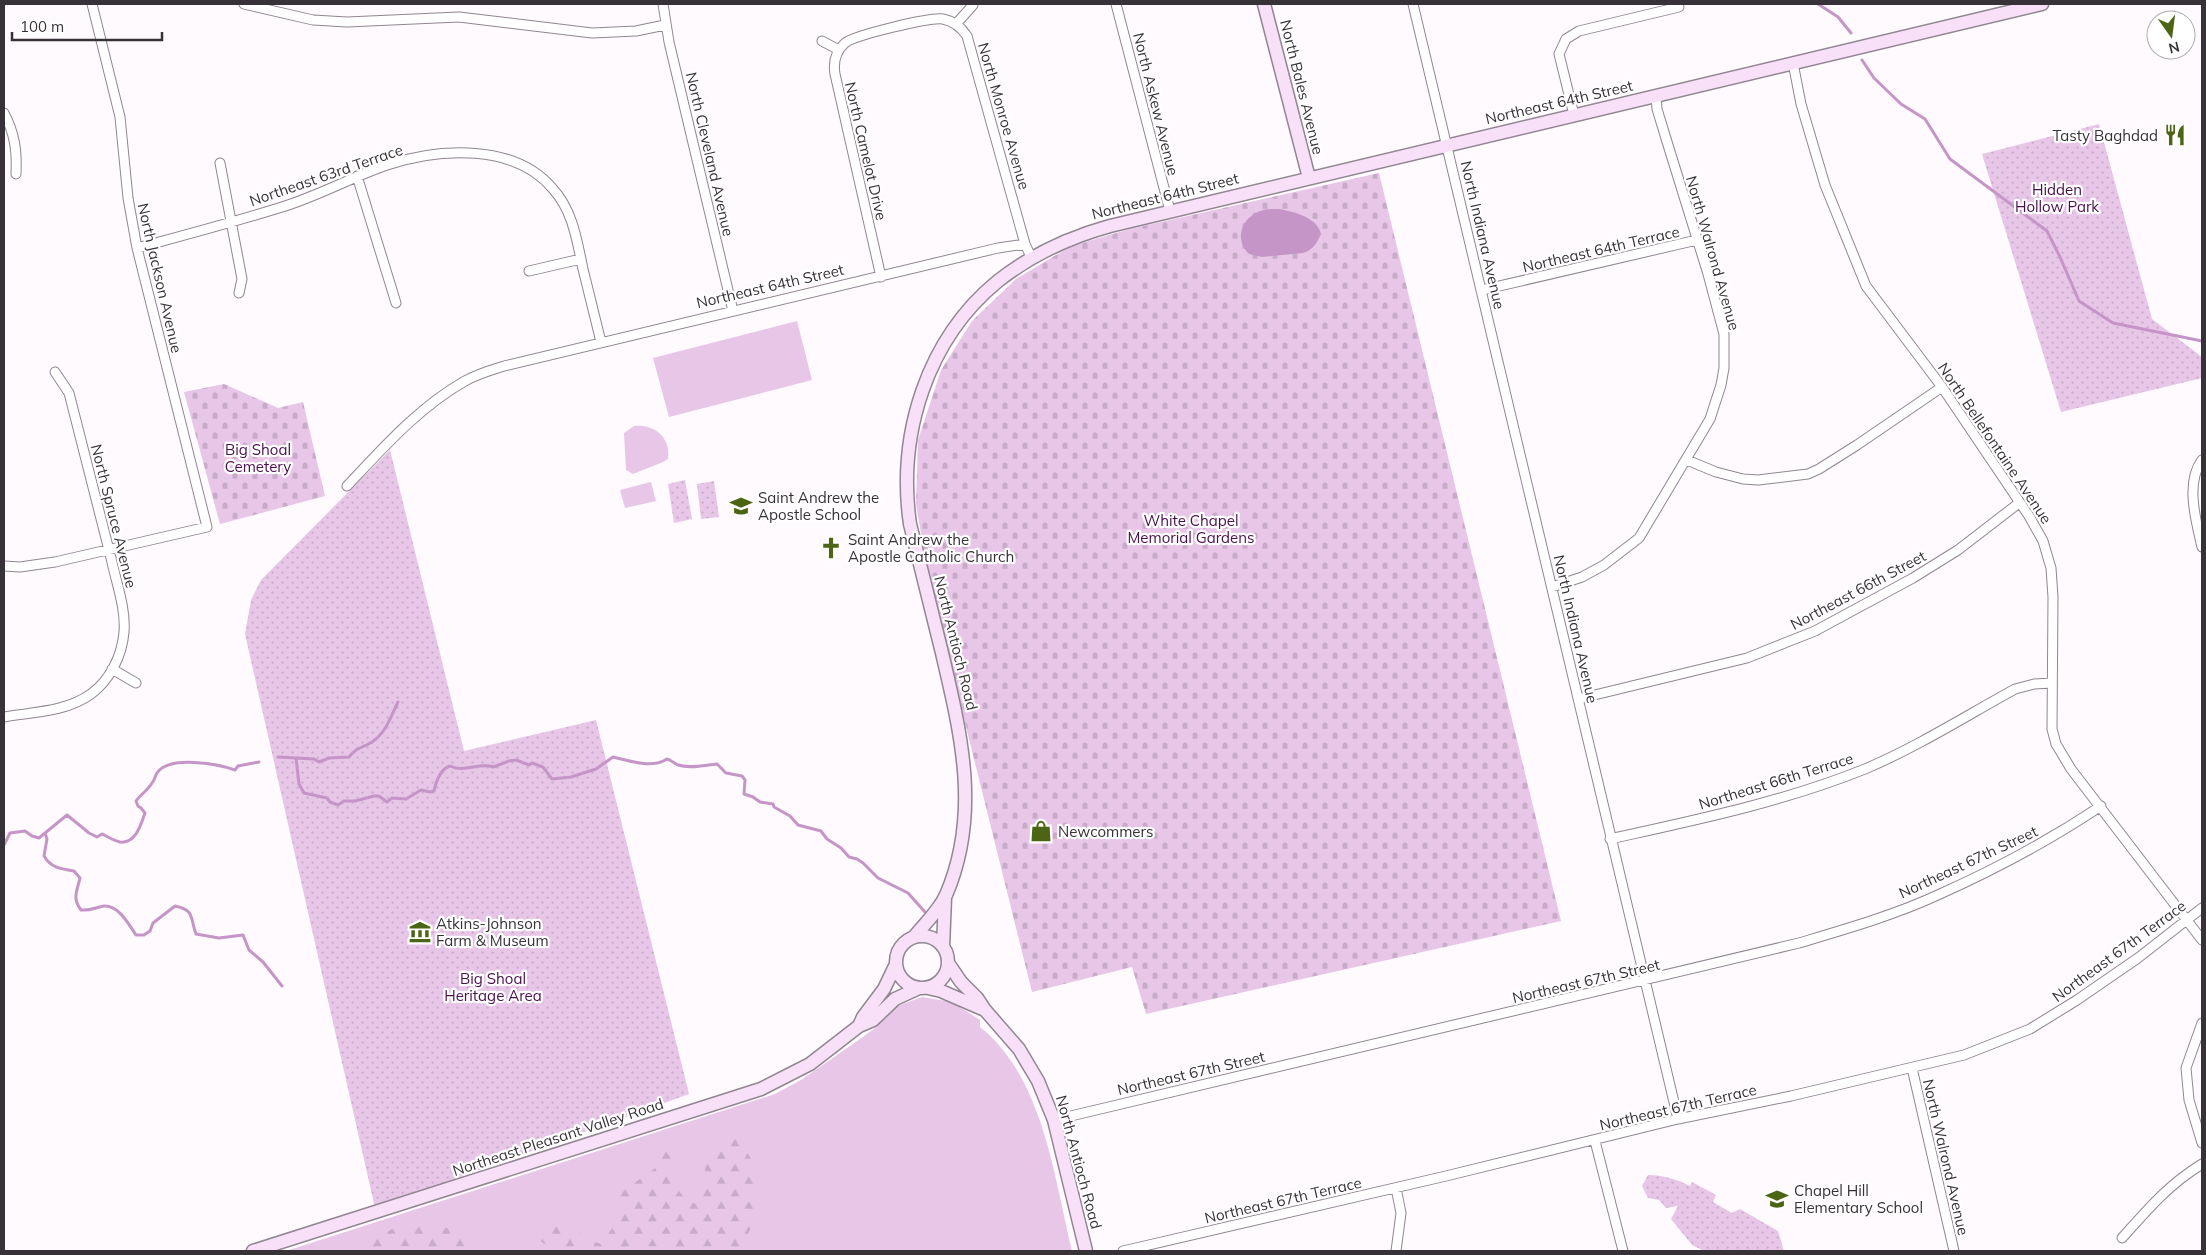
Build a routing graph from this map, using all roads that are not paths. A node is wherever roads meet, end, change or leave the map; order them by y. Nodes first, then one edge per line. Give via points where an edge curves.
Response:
1 (92, 4) edge
2 (244, 4) edge
3 (663, 4) edge
4 (1116, 4) edge
5 (1264, 4) edge
6 (1413, 4) edge
7 (2042, 4) edge
8 (973, 5) dead end
9 (1680, 7) dead end
10 (956, 24) junction
11 (665, 25) junction
12 (822, 41) dead end
13 (839, 50) junction
14 (1793, 63) junction
15 (1656, 96) junction
16 (4, 113) edge
17 (1574, 115) junction
18 (1448, 146) junction
19 (220, 163) dead end
20 (16, 174) dead end
21 (357, 176) junction
22 (1309, 178) junction
23 (1170, 211) junction
24 (232, 221) junction
25 (1697, 240) junction
26 (1025, 244) junction
27 (137, 248) junction
28 (581, 259) junction
29 (1032, 259) junction
30 (529, 271) dead end
31 (881, 277) junction
32 (1482, 290) junction
33 (239, 293) dead end
34 (396, 303) dead end
35 (732, 311) junction
36 (601, 342) junction
37 (55, 372) dead end
38 (1942, 387) junction
39 (1687, 460) junction
40 (2202, 460) edge
41 (347, 486) dead end
42 (2019, 503) junction
43 (2202, 548) edge
44 (109, 550) junction
45 (4, 566) edge
46 (1552, 587) junction
47 (112, 669) junction
48 (136, 683) dead end
49 (2052, 683) junction
50 (1578, 699) junction
51 (4, 717) edge
52 (2101, 806) junction
53 (1610, 839) junction
54 (945, 898) junction
55 (2202, 908) edge
56 (2187, 920) junction
57 (914, 937) junction
58 (2202, 940) edge
59 (943, 947) junction
60 (948, 962) junction
61 (896, 964) junction
62 (1646, 981) junction
63 (923, 988) junction
64 (985, 1010) junction
65 (2202, 1023) edge
66 (859, 1026) junction
67 (1912, 1068) junction
68 (1678, 1119) junction
69 (1054, 1120) junction
70 (1595, 1141) junction
71 (2202, 1143) edge
72 (2202, 1164) edge
73 (1396, 1188) junction
74 (2122, 1238) dead end
75 (1158, 1247) edge
76 (253, 1251) edge
77 (1086, 1251) edge
78 (1124, 1251) edge
79 (1396, 1251) edge
80 (1623, 1251) edge
81 (1954, 1251) edge

1 - 27 street, North Jackson Avenue via 120,117
2 - 11 street via 313,20 346,22 373,23 438,16 592,33 636,31
3 - 11 street, North Cleveland Avenue
4 - 23 street, North Askew Avenue
5 - 22 street, North Bales Avenue
6 - 18 street, North Indiana Avenue
7 - 14 street, Northeast 64th Street
8 - 10 street
9 - 17 street via 1579,31 1566,39 1559,54
10 - 13 street via 944,19 930,19 855,38
10 - 26 street, North Monroe Avenue via 967,36
11 - 35 street, North Cleveland Avenue
12 - 13 street
13 - 31 street, North Camelot Drive via 834,61 834,74
14 - 15 street, Northeast 64th Street
14 - 38 street, North Bellefontaine Avenue via 1801,104 1825,185 1866,286
15 - 17 street, Northeast 64th Street
15 - 25 street, North Walrond Avenue via 1657,109
16 - 20 street via 15,140
17 - 18 street, Northeast 64th Street
18 - 22 street, Northeast 64th Street
18 - 32 street, North Indiana Avenue
19 - 24 street, Northeast 63rd Terrace
21 - 24 street, Northeast 63rd Terrace via 284,206
21 - 28 street, Northeast 63rd Terrace via 389,164 433,156 463,154 509,158 534,170 554,189 568,213
21 - 34 street
22 - 23 street, Northeast 64th Street
23 - 29 street, Northeast 64th Street via 1087,232
24 - 27 street, Northeast 63rd Terrace
24 - 33 street, Northeast 63rd Terrace via 242,279
25 - 32 street, Northeast 64th Terrace
25 - 39 street, North Walrond Avenue via 1724,334 1724,368 1717,402
26 - 29 street
26 - 31 street, Northeast 64th Street
27 - 44 street, North Jackson Avenue via 207,526
28 - 30 street
28 - 36 street, Northeast 63rd Terrace
29 - 54 street, North Antioch Road via 984,295 950,334 936,356 916,410 907,458 910,524 956,712 965,768 966,801 961,841 955,872
31 - 35 street, Northeast 64th Street
32 - 46 street, North Indiana Avenue
35 - 36 street, Northeast 64th Street
36 - 41 street, Northeast 64th Street via 504,366 466,380 433,401
37 - 44 street, North Spruce Avenue via 69,393
38 - 39 street via 1808,474 1743,479
38 - 42 street, North Bellefontaine Avenue
39 - 46 street, North Walrond Avenue via 1639,538 1604,565
40 - 43 street via 2194,477
42 - 49 street, North Bellefontaine Avenue via 2037,528 2051,568
42 - 50 street, Northeast 66th Street via 1958,550 1815,631 1747,658
44 - 45 street via 38,565
44 - 47 street, North Spruce Avenue via 124,623 119,657
46 - 50 street, North Indiana Avenue
47 - 48 street
47 - 51 street, North Spruce Avenue via 91,693 76,702 52,710
49 - 52 street, North Bellefontaine Avenue via 2052,729 2056,744 2071,769
49 - 53 street, Northeast 66th Terrace via 2015,689 1907,749 1824,784 1746,808
50 - 53 street, North Indiana Avenue
52 - 56 street, North Bellefontaine Avenue
52 - 62 street, Northeast 67th Street via 2060,833 1930,898 1799,943
53 - 62 street, North Indiana Avenue
54 - 57 street, North Antioch Road
54 - 59 street, North Antioch Road
55 - 56 street, Northeast 67th Terrace
56 - 58 street, North Bellefontaine Avenue
56 - 67 street, Northeast 67th Terrace via 2108,980 2030,1029 1964,1054
57 - 59 street via 930,937
57 - 61 street via 901,947
59 - 60 street
60 - 63 street via 943,978
60 - 64 street, North Antioch Road
61 - 63 street via 903,980
61 - 66 street, Northeast Pleasant Valley Road via 878,1000
62 - 68 street, North Indiana Avenue
62 - 69 street, Northeast 67th Street
63 - 64 street, North Antioch Road via 941,991
63 - 66 street, Northeast Pleasant Valley Road via 896,999 873,1020
64 - 69 street, North Antioch Road via 1019,1049 1038,1081
65 - 71 street via 2186,1068 2189,1100
66 - 76 street, Northeast Pleasant Valley Road via 810,1064 761,1089
67 - 68 street, Northeast 67th Terrace
67 - 81 street, North Walrond Avenue
68 - 70 street, Northeast 67th Terrace
69 - 77 street, North Antioch Road
70 - 73 street, Northeast 67th Terrace
70 - 80 street
72 - 74 street via 2156,1198
73 - 75 street, Northeast 67th Terrace
73 - 79 street via 1401,1214
75 - 78 street, Northeast 67th Terrace

